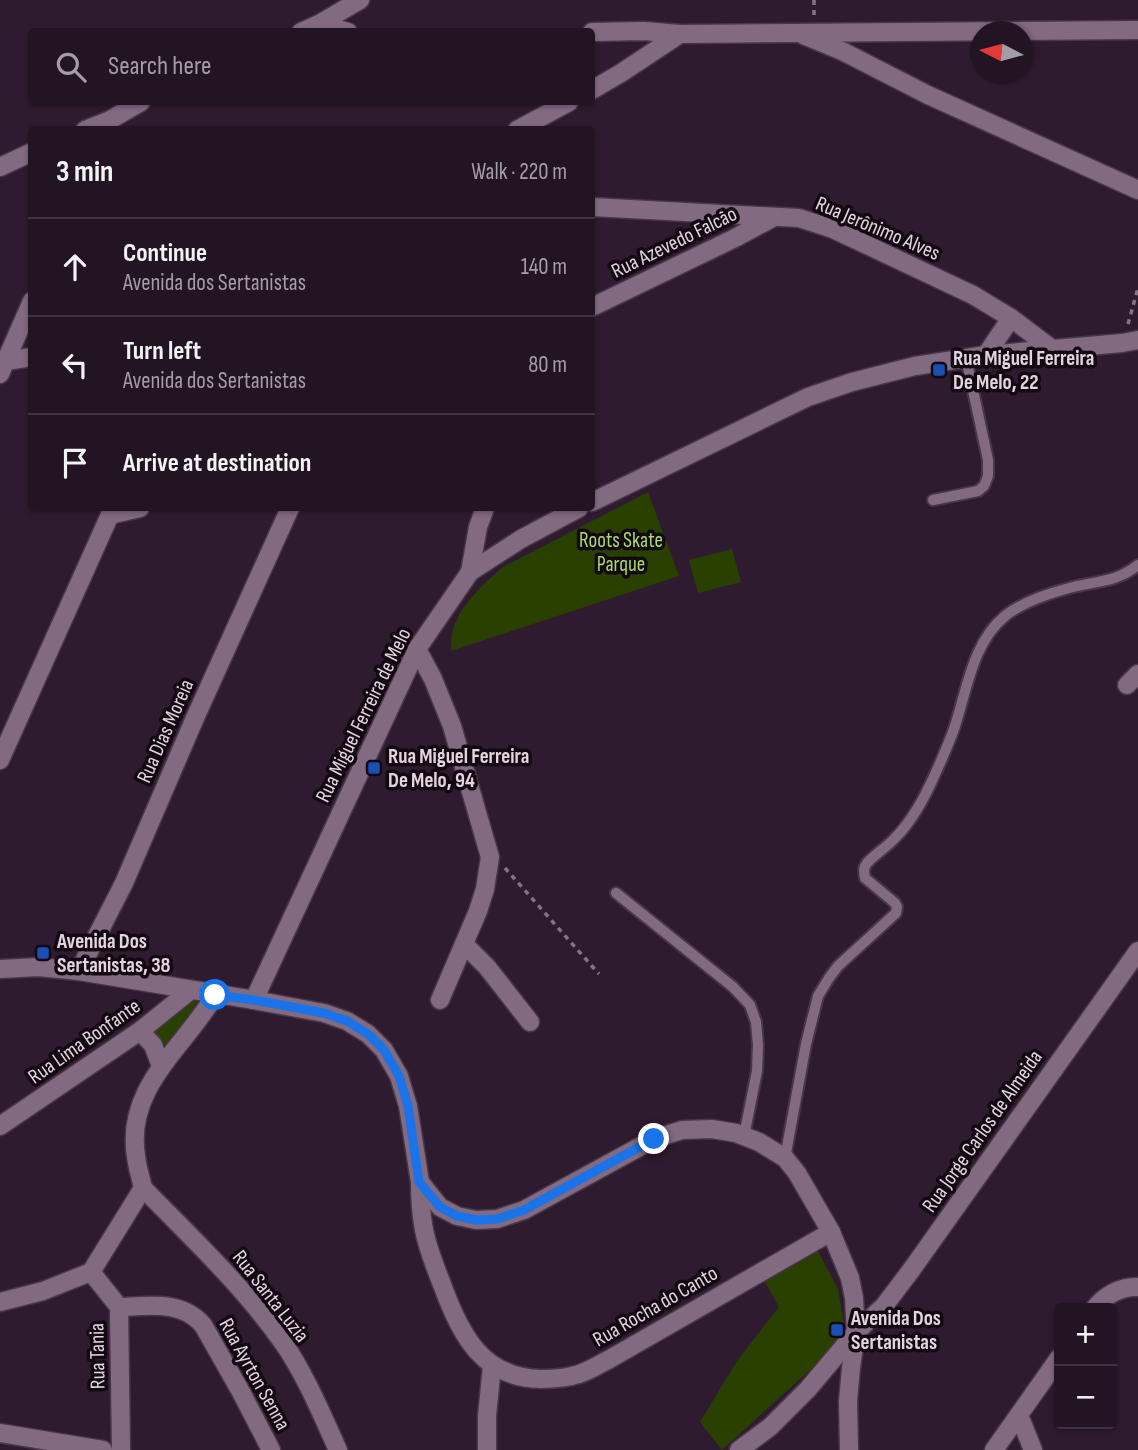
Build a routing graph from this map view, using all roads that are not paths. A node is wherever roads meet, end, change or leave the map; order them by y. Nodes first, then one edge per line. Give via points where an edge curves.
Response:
1 (360, 0) edge
2 (319, 24) junction
3 (310, 28) edge
4 (334, 28) edge
5 (1138, 30) edge
6 (595, 32) edge
7 (797, 32) junction
8 (680, 34) junction
9 (595, 88) edge
10 (137, 105) edge
11 (563, 105) edge
12 (108, 125) edge
13 (524, 126) edge
14 (28, 154) edge
15 (0, 166) edge
16 (1138, 190) edge
17 (595, 207) edge
18 (776, 216) junction
19 (595, 306) edge
20 (28, 310) edge
21 (1010, 318) junction
22 (1130, 342) edge
23 (1052, 349) junction
24 (986, 355) junction
25 (28, 358) edge
26 (965, 358) junction
27 (3, 367) edge
28 (933, 499) dead end
29 (595, 501) edge
30 (111, 511) edge
31 (289, 511) edge
32 (484, 511) edge
33 (573, 511) edge
34 (1138, 565) edge
35 (470, 572) junction
36 (417, 649) junction
37 (0, 760) edge
38 (616, 893) dead end
39 (464, 944) junction
40 (1138, 951) edge
41 (0, 969) edge
42 (79, 971) junction
43 (191, 990) junction
44 (215, 995) junction
45 (254, 1000) junction
46 (440, 1000) dead end
47 (530, 1022) dead end
48 (140, 1031) junction
49 (161, 1066) junction
50 (0, 1126) edge
51 (744, 1136) junction
52 (785, 1158) junction
53 (419, 1182) junction
54 (143, 1188) junction
55 (831, 1232) junction
56 (90, 1272) junction
57 (1138, 1287) edge
58 (0, 1302) edge
59 (1100, 1303) edge
60 (119, 1307) junction
61 (856, 1332) junction
62 (1054, 1365) edge
63 (492, 1366) junction
64 (1019, 1415) junction
65 (0, 1433) edge
66 (36, 1445) edge
67 (103, 1450) edge
68 (121, 1450) edge
69 (271, 1450) edge
70 (338, 1450) edge
71 (487, 1450) edge
72 (739, 1450) edge
73 (849, 1450) edge
74 (993, 1450) edge
75 (1033, 1450) edge

1 - 2 street
2 - 3 street
2 - 4 street
5 - 7 street
6 - 8 street
7 - 8 street
7 - 16 street
8 - 9 street
10 - 12 street
11 - 13 street
14 - 15 street
17 - 18 street, Rua Jerônimo Alves
18 - 19 street, Rua Azevedo Falcão
18 - 21 street, Rua Jerônimo Alves via 832,229 973,295
20 - 27 street
21 - 23 street, Rua Jerônimo Alves
21 - 24 street
22 - 23 street
23 - 24 street
24 - 26 street
25 - 27 street
26 - 28 lane via 988,476 978,491
26 - 29 street via 915,366 808,397
30 - 37 street
31 - 42 street, Rua Dias Moreia via 124,883
32 - 35 street
33 - 35 street, Rua Miguel Ferreira de Melo
34 - 52 lane via 1125,575 1023,605 992,628 977,656 955,727 925,797 895,839 864,868 865,878 895,903 896,913 838,967 818,996
35 - 36 street, Rua Miguel Ferreira de Melo
36 - 39 street via 452,726 490,857 485,889
36 - 45 street, Rua Miguel Ferreira de Melo
38 - 51 lane via 750,1005 756,1022 757,1071
39 - 46 street
39 - 47 street
40 - 61 street, Rua Jorge Carlos de Almeida via 912,1269 884,1306
41 - 42 street
42 - 43 street
43 - 44 street
43 - 48 street, Rua Lima Bonfante
44 - 45 street
44 - 49 street
45 - 53 street via 347,1021 384,1050 399,1076 408,1106
48 - 49 street via 153,1045
48 - 50 street, Rua Lima Bonfante
49 - 54 street via 139,1109 135,1135
51 - 52 street
51 - 53 street via 712,1129 682,1130 654,1139 524,1210 497,1219 457,1216 440,1207
52 - 55 street
53 - 63 street, Rua Rocha do Canto via 424,1230 453,1315
54 - 56 street
54 - 70 street, Rua Santa Luzia via 220,1265 285,1345
55 - 61 street via 850,1278
55 - 63 street, Rua Rocha do Canto via 579,1374 524,1379
56 - 58 street via 43,1292
56 - 60 street, Rua Tania
57 - 59 street via 1119,1290
60 - 68 street, Rua Tania
60 - 69 street, Rua Ayrton Senna via 170,1307 198,1318
61 - 72 street, Rua Jorge Carlos de Almeida via 808,1389
61 - 73 street via 848,1401
62 - 64 street
63 - 71 street
64 - 74 street
64 - 75 street
65 - 66 street
66 - 67 street

